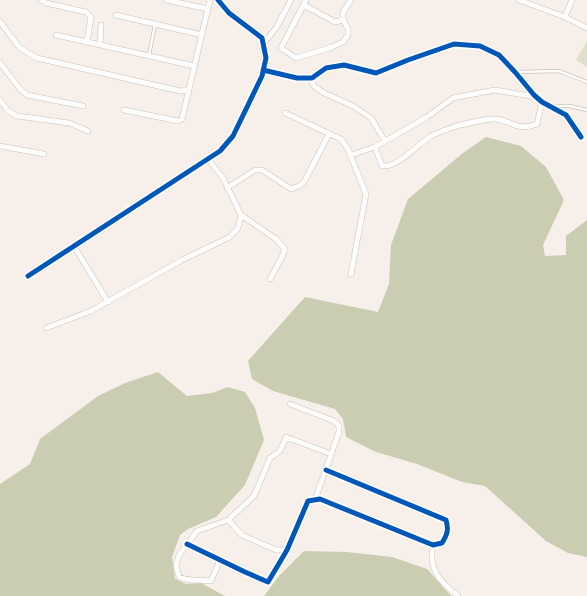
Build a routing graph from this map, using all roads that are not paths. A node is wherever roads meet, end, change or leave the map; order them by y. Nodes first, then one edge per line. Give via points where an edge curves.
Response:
1 (41, 0) edge
2 (166, 0) edge
3 (210, 0) edge
4 (218, 0) edge
5 (291, 0) edge
6 (351, 0) edge
7 (519, 0) edge
8 (572, 0) edge
9 (305, 3) edge
10 (208, 9) junction
11 (116, 15) dead end
12 (566, 17) junction
13 (343, 20) junction
14 (0, 22) edge
15 (156, 24) junction
16 (101, 25) dead end
17 (587, 28) edge
18 (56, 35) dead end
19 (202, 35) junction
20 (87, 42) junction
21 (263, 44) junction
22 (100, 45) junction
23 (149, 56) junction
24 (0, 63) edge
25 (194, 66) junction
26 (263, 70) junction
27 (515, 72) junction
28 (310, 78) junction
29 (587, 82) edge
30 (189, 90) junction
31 (536, 97) junction
32 (0, 100) edge
33 (542, 102) junction
34 (83, 106) dead end
35 (549, 106) junction
36 (124, 110) dead end
37 (587, 110) edge
38 (285, 112) dead end
39 (88, 132) dead end
40 (329, 134) junction
41 (581, 137) dead end
42 (385, 141) junction
43 (0, 146) edge
44 (375, 147) junction
45 (44, 154) dead end
46 (354, 154) dead end
47 (208, 159) junction
48 (227, 188) junction
49 (241, 215) junction
50 (74, 246) junction
51 (351, 274) dead end
52 (28, 276) dead end
53 (270, 279) dead end
54 (108, 302) junction
55 (46, 328) dead end
56 (290, 404) dead end
57 (331, 454) junction
58 (326, 470) junction
59 (315, 500) junction
60 (228, 520) junction
61 (187, 544) junction
62 (433, 545) junction
63 (287, 550) junction
64 (220, 560) junction
65 (458, 596) edge

1 - 20 street via 86,12 91,17
2 - 10 street
3 - 10 street
4 - 21 street via 229,13 262,38
5 - 21 street via 276,28
6 - 13 street via 343,12
7 - 12 street
8 - 12 street
9 - 13 street via 335,22
9 - 13 street via 281,48 296,58 343,42 348,36 348,30
10 - 19 street
11 - 15 street
12 - 17 street
14 - 30 street via 20,48 37,58 180,91
15 - 19 street
15 - 23 lane
16 - 22 street
18 - 20 street
19 - 25 street
20 - 22 street
21 - 26 street via 266,58
22 - 23 street
23 - 25 street
24 - 34 street via 20,90 27,95
25 - 30 street
26 - 28 street via 298,78
26 - 47 street via 233,136 220,151
27 - 28 street via 499,55 480,46 454,44 376,73 344,65 326,68
27 - 29 lane via 559,71
27 - 31 street
28 - 42 street via 314,86 324,93 353,106 371,118
30 - 36 street via 182,119 178,121
31 - 33 street
31 - 42 street via 495,90 453,98 427,117
32 - 39 street via 17,116 69,123
33 - 35 street
33 - 44 street via 537,124 522,127 495,119 452,127 431,136 412,152 387,167 382,166
35 - 37 lane via 570,106
35 - 41 street via 566,115
38 - 40 street
40 - 48 street via 304,182 299,186 291,189 262,170 255,170
40 - 51 street via 341,139 348,149 366,194
42 - 44 street
43 - 45 street
44 - 46 street
47 - 48 street via 223,178
47 - 50 street
48 - 49 street
49 - 53 street via 276,239 285,249
49 - 54 street via 238,228 230,237 182,260
50 - 52 street
50 - 54 street
54 - 55 street
56 - 57 street via 334,421 339,426
57 - 58 street
57 - 60 street via 286,437 280,451 270,458 254,496
58 - 59 street
58 - 62 street via 446,520 446,536 442,543
59 - 62 street via 320,499
59 - 63 street via 308,501
60 - 61 street via 197,531
60 - 63 street via 242,535 276,550
61 - 64 street
61 - 64 street via 176,565 179,577 185,581 211,581
62 - 65 street via 434,572
63 - 64 street via 268,582

